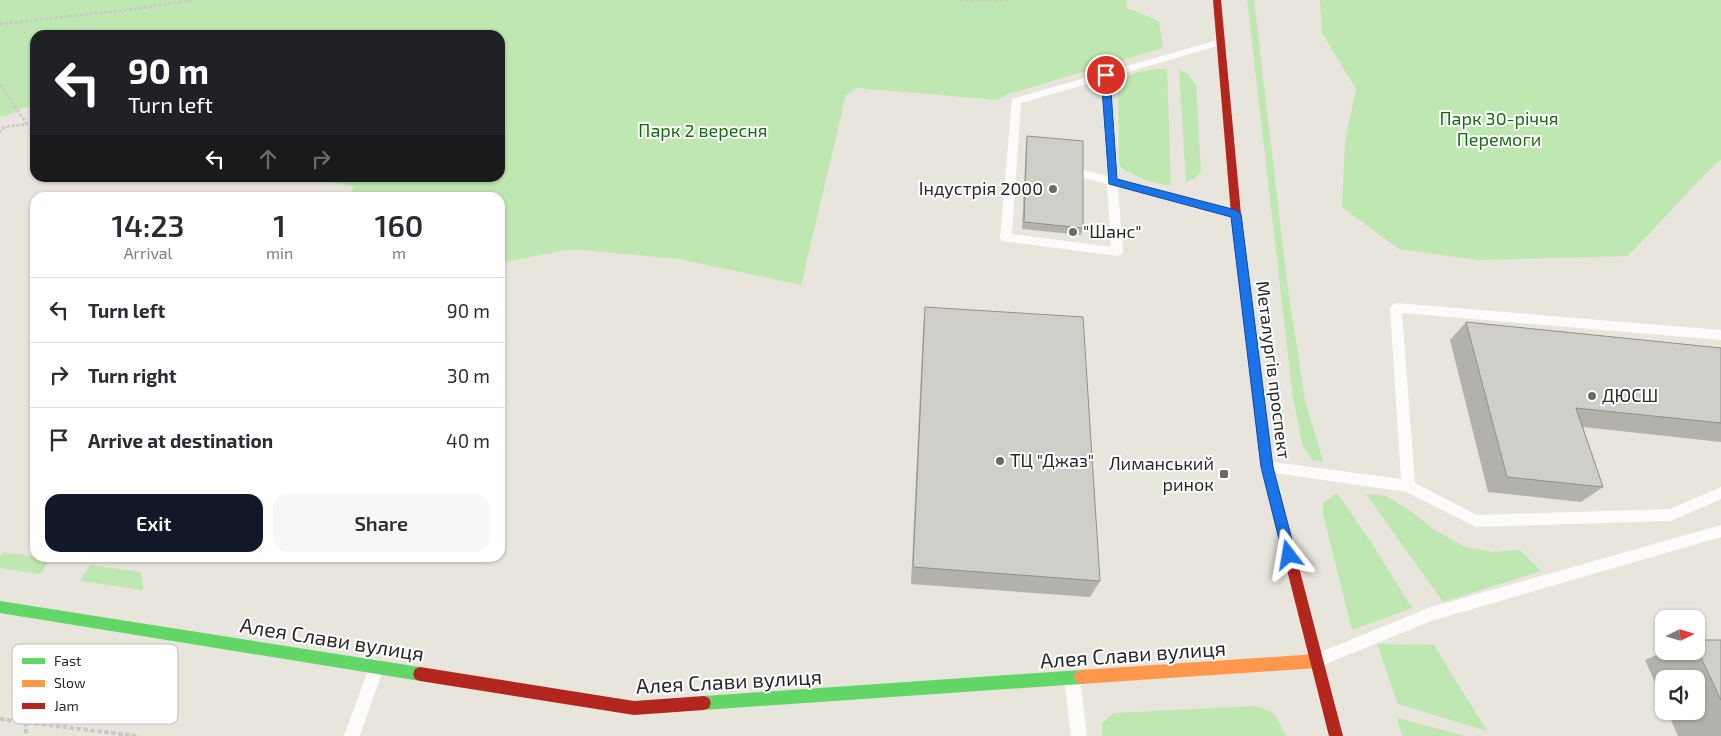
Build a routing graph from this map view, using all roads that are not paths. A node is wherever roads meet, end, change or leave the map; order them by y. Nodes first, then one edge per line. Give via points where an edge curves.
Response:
1 (1217, 0) edge
2 (1221, 42) junction
3 (1106, 75) junction
4 (1058, 168) edge
5 (1113, 181) junction
6 (1236, 214) junction
7 (1721, 336) edge
8 (1267, 467) junction
9 (1408, 486) junction
10 (1721, 493) edge
11 (1721, 531) edge
12 (0, 607) edge
13 (1316, 661) junction
14 (376, 666) junction
15 (1072, 678) junction
16 (352, 736) edge
17 (1079, 736) edge
18 (1336, 736) edge

1 - 2 street, Металургів проспект
2 - 3 lane
2 - 6 street, Металургів проспект
3 - 5 lane
3 - 5 lane via 1016,101 1016,158 1006,238 1117,252
4 - 5 lane
5 - 6 lane
6 - 8 street, Металургів проспект
7 - 9 lane via 1396,308
8 - 9 lane
8 - 13 street, Металургів проспект
9 - 10 lane via 1476,521 1671,514
11 - 13 lane via 1431,614
12 - 14 street, Алея Слави вулиця
13 - 15 street, Алея Слави вулиця
13 - 18 street, Металургів проспект
14 - 15 street, Алея Слави вулиця via 634,708
14 - 16 lane
15 - 17 lane

